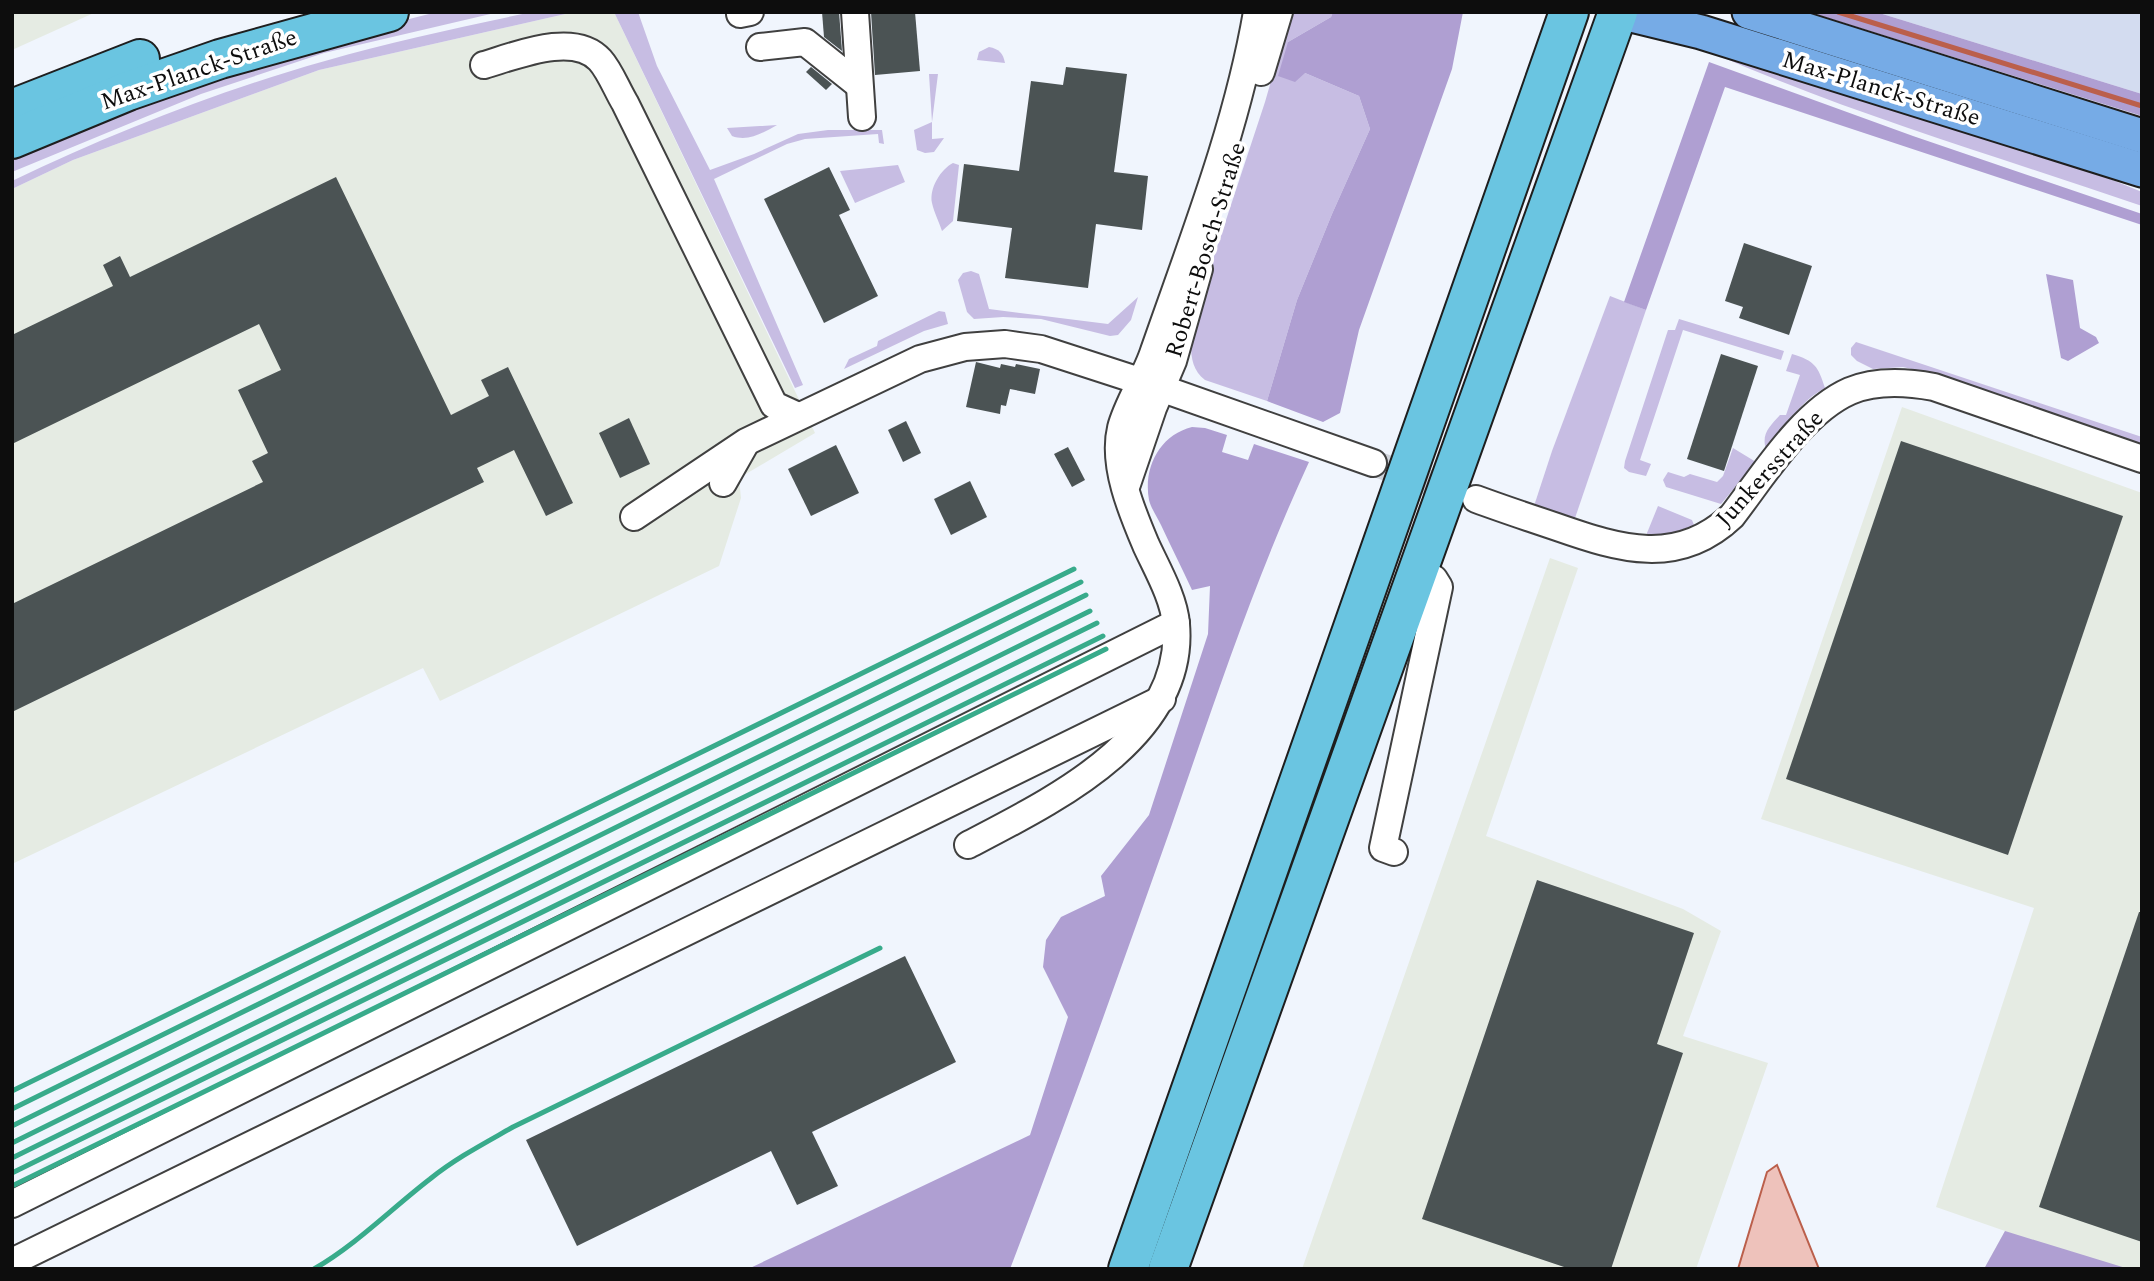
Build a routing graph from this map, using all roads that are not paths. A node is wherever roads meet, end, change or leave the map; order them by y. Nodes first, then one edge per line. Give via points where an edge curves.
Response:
1 (289, 12) edge
2 (389, 12) edge
3 (855, 12) edge
4 (1257, 12) edge
5 (1279, 12) edge
6 (1749, 12) edge
7 (1614, 23) edge
8 (1563, 30) edge
9 (760, 47) dead end
10 (484, 65) dead end
11 (859, 85) junction
12 (12, 109) edge
13 (862, 117) dead end
14 (2142, 136) edge
15 (12, 139) edge
16 (2142, 170) edge
17 (1151, 385) junction
18 (798, 416) junction
19 (746, 442) junction
20 (2142, 459) edge
21 (1373, 463) tunnel mouth
22 (723, 483) dead end
23 (1476, 499) tunnel mouth
24 (635, 517) dead end
25 (1434, 579) dead end
26 (1176, 623) junction
27 (1162, 699) junction
28 (968, 845) dead end
29 (1394, 852) dead end
30 (12, 1204) edge
31 (12, 1262) edge
32 (1128, 1269) edge
33 (1168, 1269) edge

1 - 12 highway, Max-Planck-Straße via 111,69
2 - 15 highway, Max-Planck-Straße via 219,60
3 - 11 street
4 - 17 street, Robert-Bosch-Straße via 1229,131
5 - 17 street, Robert-Bosch-Straße via 1173,360
6 - 14 main road, Max-Planck-Straße
7 - 16 main road, Max-Planck-Straße via 1701,32
7 - 33 highway
8 - 32 highway
9 - 11 street via 805,41
10 - 18 street via 569,45 600,60 774,405
11 - 13 street
17 - 18 street, Robert-Bosch-Straße via 1041,349 1005,344 965,346 920,359
17 - 21 street
17 - 26 street, Robert-Bosch-Straße via 1121,429 1119,461 1131,509
18 - 19 street, Robert-Bosch-Straße
19 - 22 street
19 - 24 street, Robert-Bosch-Straße
20 - 23 street, Junkersstraße via 1934,387 1892,383 1850,391 1829,404 1806,424 1719,529 1670,549 1611,546
25 - 29 street via 1439,587 1383,848
26 - 27 street, Robert-Bosch-Straße via 1174,659
26 - 30 street
27 - 28 street, Robert-Bosch-Straße via 1107,762 1024,816
27 - 31 street

